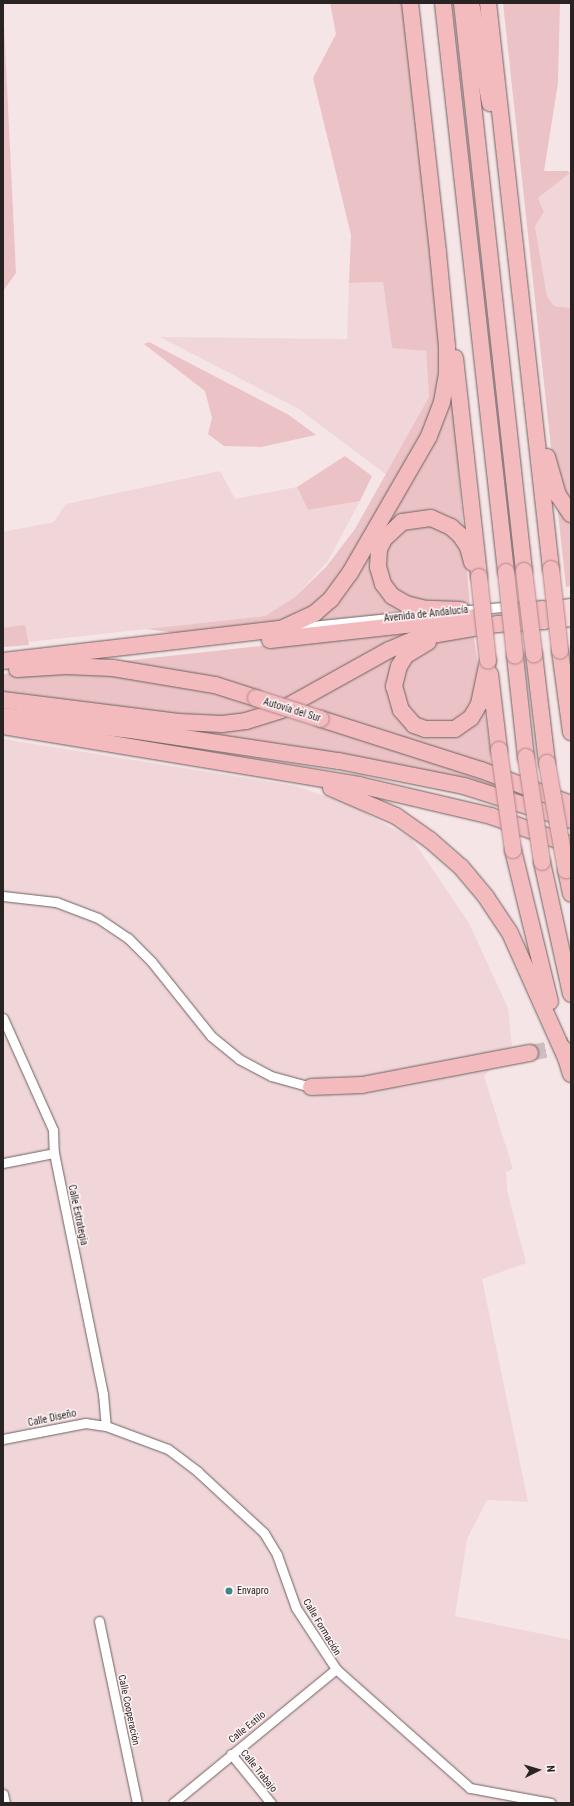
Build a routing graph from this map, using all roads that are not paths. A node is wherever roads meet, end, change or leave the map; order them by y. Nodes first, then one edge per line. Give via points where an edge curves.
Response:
1 (410, 3) edge
2 (415, 3) edge
3 (443, 3) edge
4 (462, 3) edge
5 (472, 3) edge
6 (488, 3) edge
7 (514, 218) junction
8 (571, 514) edge
9 (479, 577) junction
10 (571, 600) edge
11 (571, 606) edge
12 (461, 610) junction
13 (544, 615) junction
14 (571, 619) edge
15 (281, 630) junction
16 (488, 660) junction
17 (3, 661) edge
18 (3, 670) edge
19 (3, 700) edge
20 (3, 716) edge
21 (3, 726) edge
22 (571, 732) edge
23 (274, 772) junction
24 (571, 804) edge
25 (571, 820) edge
26 (571, 845) edge
27 (571, 893) edge
28 (3, 896) edge
29 (571, 994) edge
30 (3, 1018) edge
31 (530, 1053) tunnel mouth
32 (566, 1058) junction
33 (571, 1074) edge
34 (311, 1087) joint
35 (54, 1153) junction
36 (3, 1163) edge
37 (106, 1426) junction
38 (3, 1440) edge
39 (99, 1621) dead end
40 (336, 1669) junction
41 (231, 1754) junction
42 (3, 1794) edge
43 (5, 1803) edge
44 (138, 1803) edge
45 (174, 1803) edge
46 (270, 1803) edge
47 (551, 1803) edge

1 - 15 highway via 447,346 442,402 415,464 341,586 315,613
2 - 9 highway
3 - 29 highway, bridge via 526,757 542,862
4 - 27 highway, bridge via 547,763
5 - 7 highway
6 - 7 highway
7 - 8 highway via 544,447 558,495
7 - 22 highway, bridge via 560,651
9 - 12 highway via 468,547 451,527 441,521 431,518 411,519 402,522 384,539 379,549 378,567 383,584 392,596 406,604 426,609
9 - 16 highway, bridge
10 - 12 street, Avenida de Andalucía
11 - 13 main road
12 - 15 street, Avenida de Andalucía
13 - 14 main road
13 - 16 highway via 499,631 442,638 418,647 406,655 396,676 396,699 401,710 414,724 425,729 455,729 464,725 479,704
13 - 17 highway via 147,653
13 - 19 highway via 420,637 388,650 281,710 246,721 222,724 179,722
15 - 17 highway
16 - 32 highway, bridge via 513,850 537,955
18 - 24 highway, Autovía del Sur, bridge via 66,666 113,668 215,685 482,770
20 - 25 highway via 131,730 339,761 464,786
21 - 23 highway
23 - 26 highway via 359,786 491,816
23 - 32 highway via 342,792 396,816 430,840 461,867 486,896 510,933
28 - 34 street via 56,902 98,918 133,943 151,961 211,1036 239,1059 271,1076
30 - 35 street, Calle Estrategia via 53,1130
31 - 34 highway via 362,1085
32 - 33 highway
35 - 36 street
35 - 37 street, Calle Estrategia via 103,1394
37 - 38 street, Calle Diseño via 85,1423
37 - 40 street, Calle Formación via 168,1449 198,1472 264,1533 277,1555 296,1608
39 - 44 street, Calle Cooperación
40 - 41 street, Calle Estilo
40 - 47 street, Calle Formación via 470,1788
41 - 45 street, Calle Estilo
41 - 46 street, Calle Trabajo
42 - 43 street

